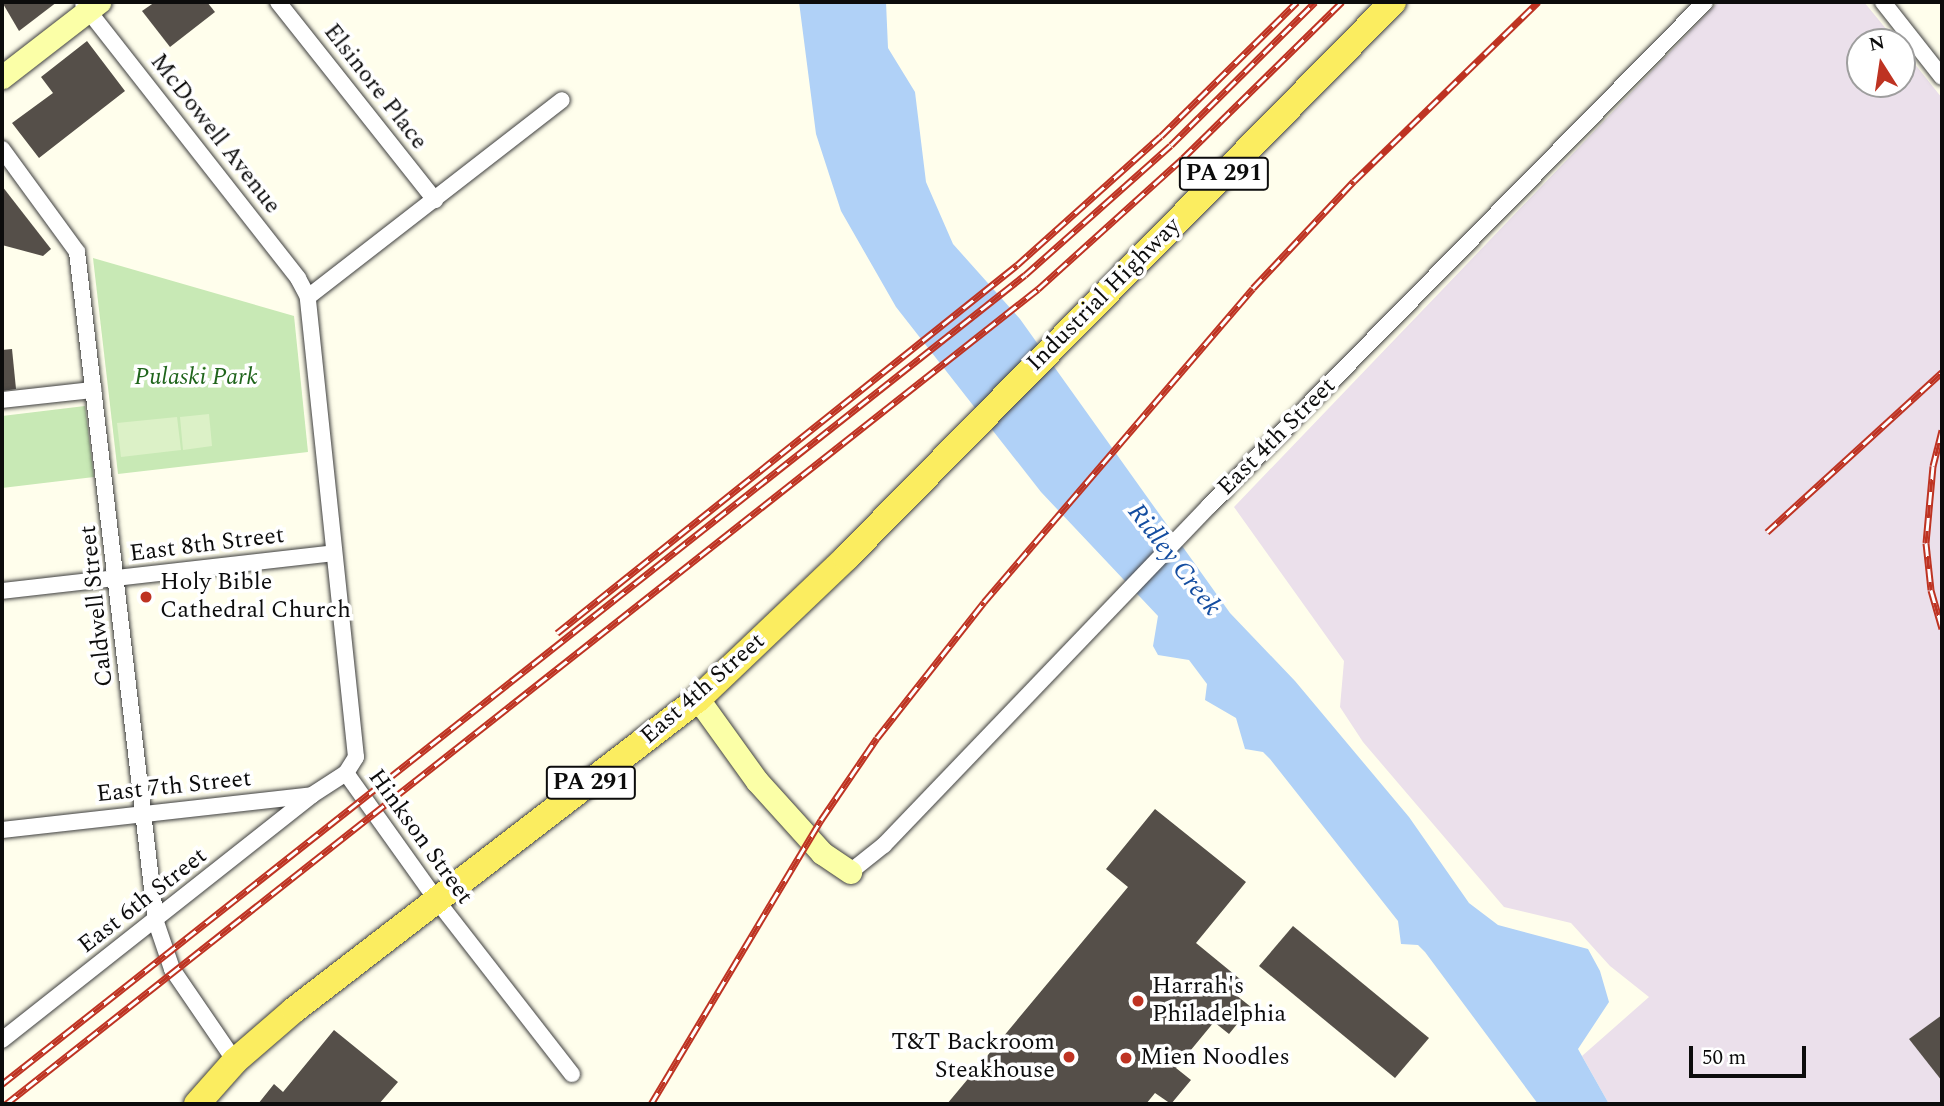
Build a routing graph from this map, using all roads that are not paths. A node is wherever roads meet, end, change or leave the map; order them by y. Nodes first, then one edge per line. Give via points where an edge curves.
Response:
1 (278, 2) edge
2 (1393, 2) edge
3 (1705, 2) edge
4 (1883, 2) edge
5 (90, 4) edge
6 (2, 77) edge
7 (1942, 77) edge
8 (562, 100) dead end
9 (2, 149) edge
10 (435, 200) junction
11 (308, 298) junction
12 (1021, 379) joint
13 (93, 390) junction
14 (2, 400) edge
15 (333, 553) junction
16 (118, 579) junction
17 (2, 592) edge
18 (698, 699) junction
19 (346, 773) junction
20 (312, 795) junction
21 (142, 814) junction
22 (2, 830) edge
23 (850, 872) joint
24 (438, 902) junction
25 (156, 922) junction
26 (2, 1040) edge
27 (236, 1061) junction
28 (572, 1074) dead end
29 (197, 1104) edge

1 - 10 street, Elsinore Place
2 - 12 main road, Industrial Highway / PA 291
3 - 23 street, East 4th Street via 1097,621 884,845
4 - 7 street
5 - 6 street
5 - 11 street, McDowell Avenue via 298,278
8 - 10 street
9 - 13 street, Caldwell Street via 78,253
10 - 11 street
11 - 15 street, Hinkson Street
12 - 18 main road, East 4th Street / PA 291 via 846,558
13 - 14 street
13 - 16 street, Caldwell Street
15 - 16 street, East 8th Street
15 - 19 street, Hinkson Street via 356,757
16 - 17 street, East 8th Street
16 - 21 street, Caldwell Street
18 - 23 street via 757,781 822,853
18 - 24 main road, East 4th Street / PA 291
19 - 20 street, East 7th Street
19 - 24 street, Hinkson Street
20 - 21 street, East 7th Street
20 - 25 street, East 6th Street
21 - 22 street, East 7th Street
21 - 25 street, Caldwell Street
24 - 27 main road, East 4th Street / PA 291 via 294,1010
24 - 28 street, Hinkson Street
25 - 26 street, East 6th Street
25 - 27 street, Caldwell Street via 172,969
27 - 29 main road, East 4th Street / PA 291

